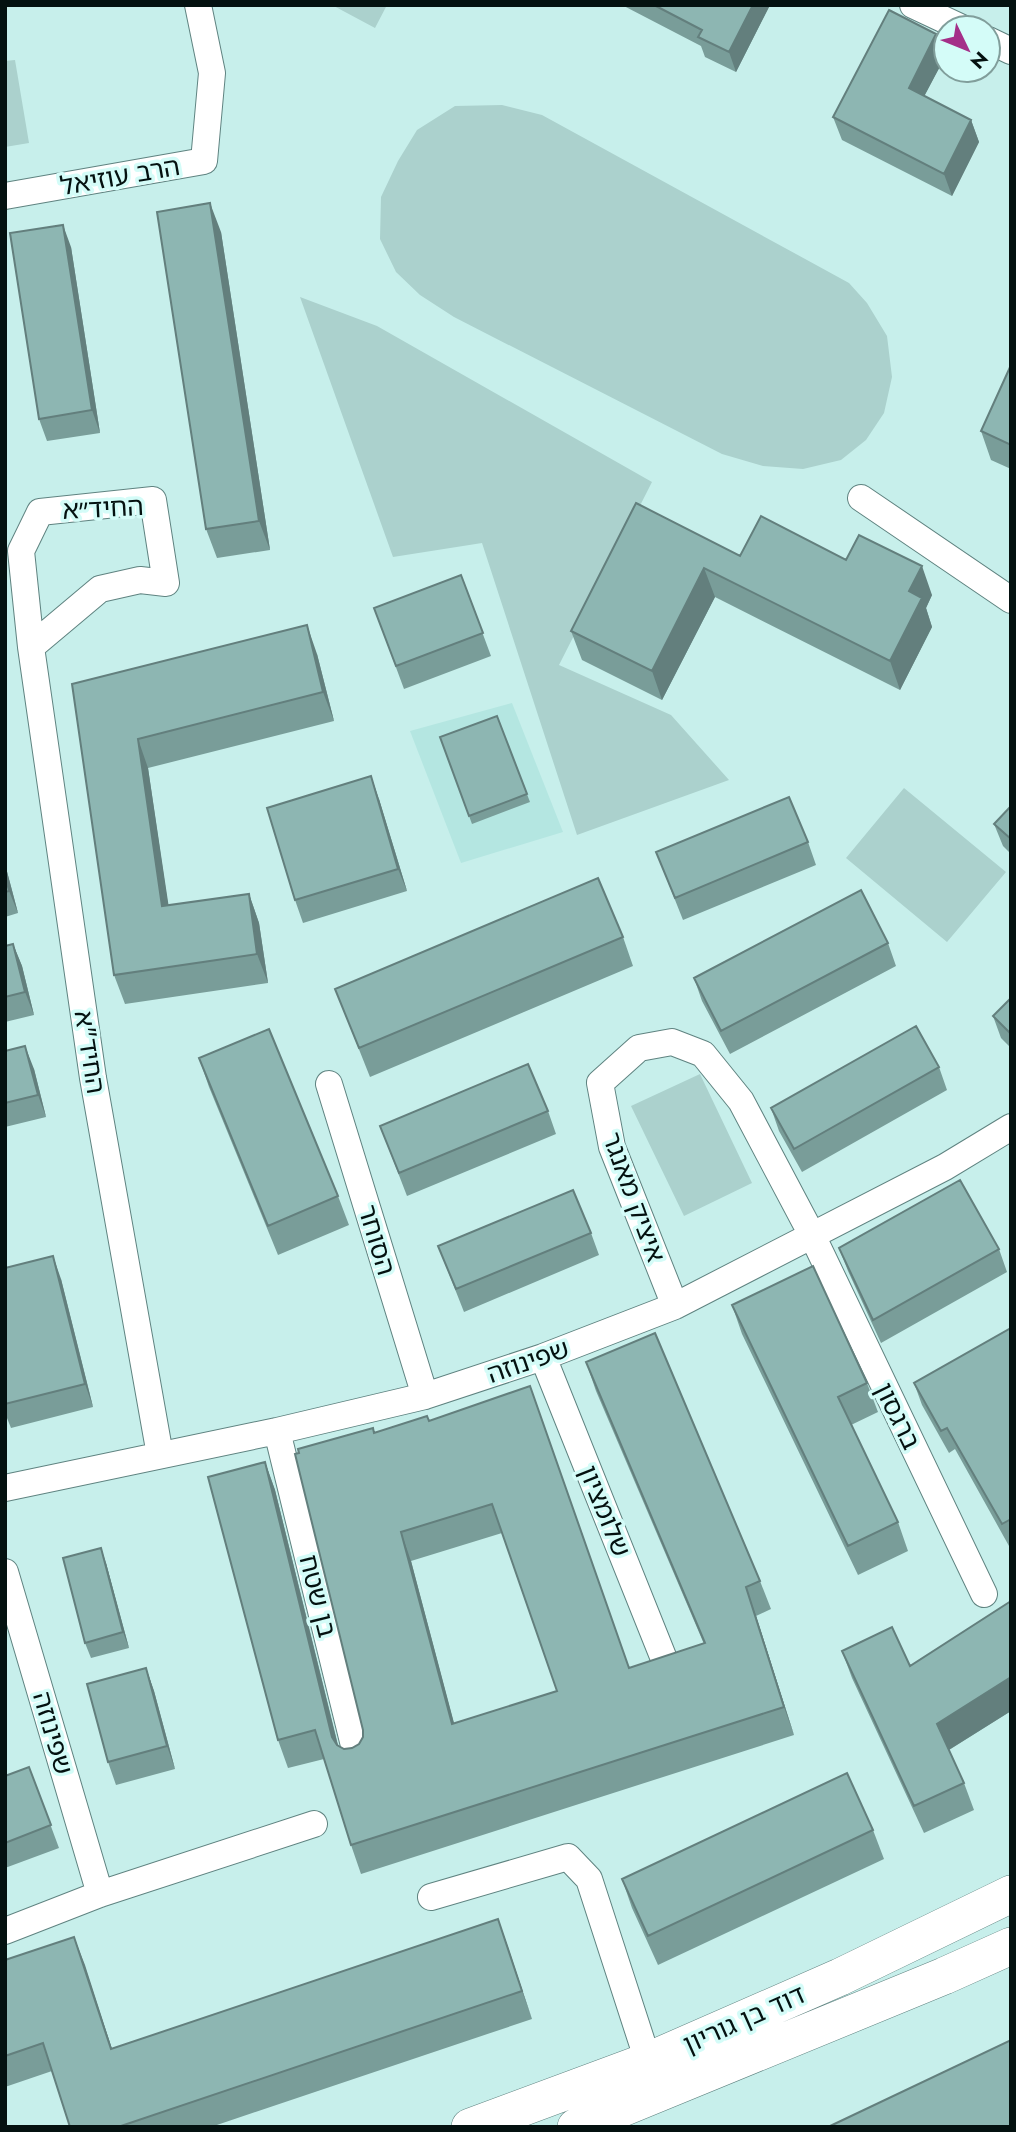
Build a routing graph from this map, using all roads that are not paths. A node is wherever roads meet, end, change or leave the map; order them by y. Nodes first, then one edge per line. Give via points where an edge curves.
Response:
1 (198, 5) edge
2 (913, 5) edge
3 (932, 14) edge
4 (5, 196) edge
5 (861, 498) dead end
6 (1011, 600) edge
7 (31, 647) junction
8 (329, 1084) dead end
9 (1011, 1127) edge
10 (813, 1237) junction
11 (675, 1306) junction
12 (543, 1357) junction
13 (425, 1396) junction
14 (277, 1431) junction
15 (160, 1455) junction
16 (5, 1488) edge
17 (5, 1572) edge
18 (984, 1594) dead end
19 (666, 1664) edge
20 (358, 1762) edge
21 (314, 1824) dead end
22 (100, 1894) junction
23 (1011, 1894) edge
24 (431, 1898) dead end
25 (5, 1931) edge
26 (1011, 1946) edge
27 (649, 2061) junction
28 (470, 2127) edge
29 (576, 2127) edge

1 - 4 street, הרב עוזיאל via 212,73 204,161
2 - 3 street
5 - 6 street
7 - 7 street, החיד״א via 21,551 40,512 153,500 166,583 140,580 100,589
7 - 15 street, החיד"א via 93,1078
8 - 13 street, הסוחר
9 - 10 street, שפינוזה
10 - 11 street, שפינוזה
10 - 11 street, איציק מאנגר via 741,1101 703,1054 672,1042 639,1048 600,1083 612,1147
10 - 18 street, ברגסון
11 - 12 street, שפינוזה
12 - 13 street, שפינוזה
12 - 19 street, שלומציון
13 - 14 street, שפינוזה
14 - 15 street, שפינוזה
14 - 20 street, בן שטח
15 - 16 street, שפינוזה
17 - 22 street, שפינוזה
21 - 22 street
22 - 25 street
23 - 27 main road, דוד בן גוריון via 840,1977
24 - 27 street via 568,1857 589,1879
26 - 29 main road, דוד בן גוריון
27 - 28 main road, דוד בן גוריון

